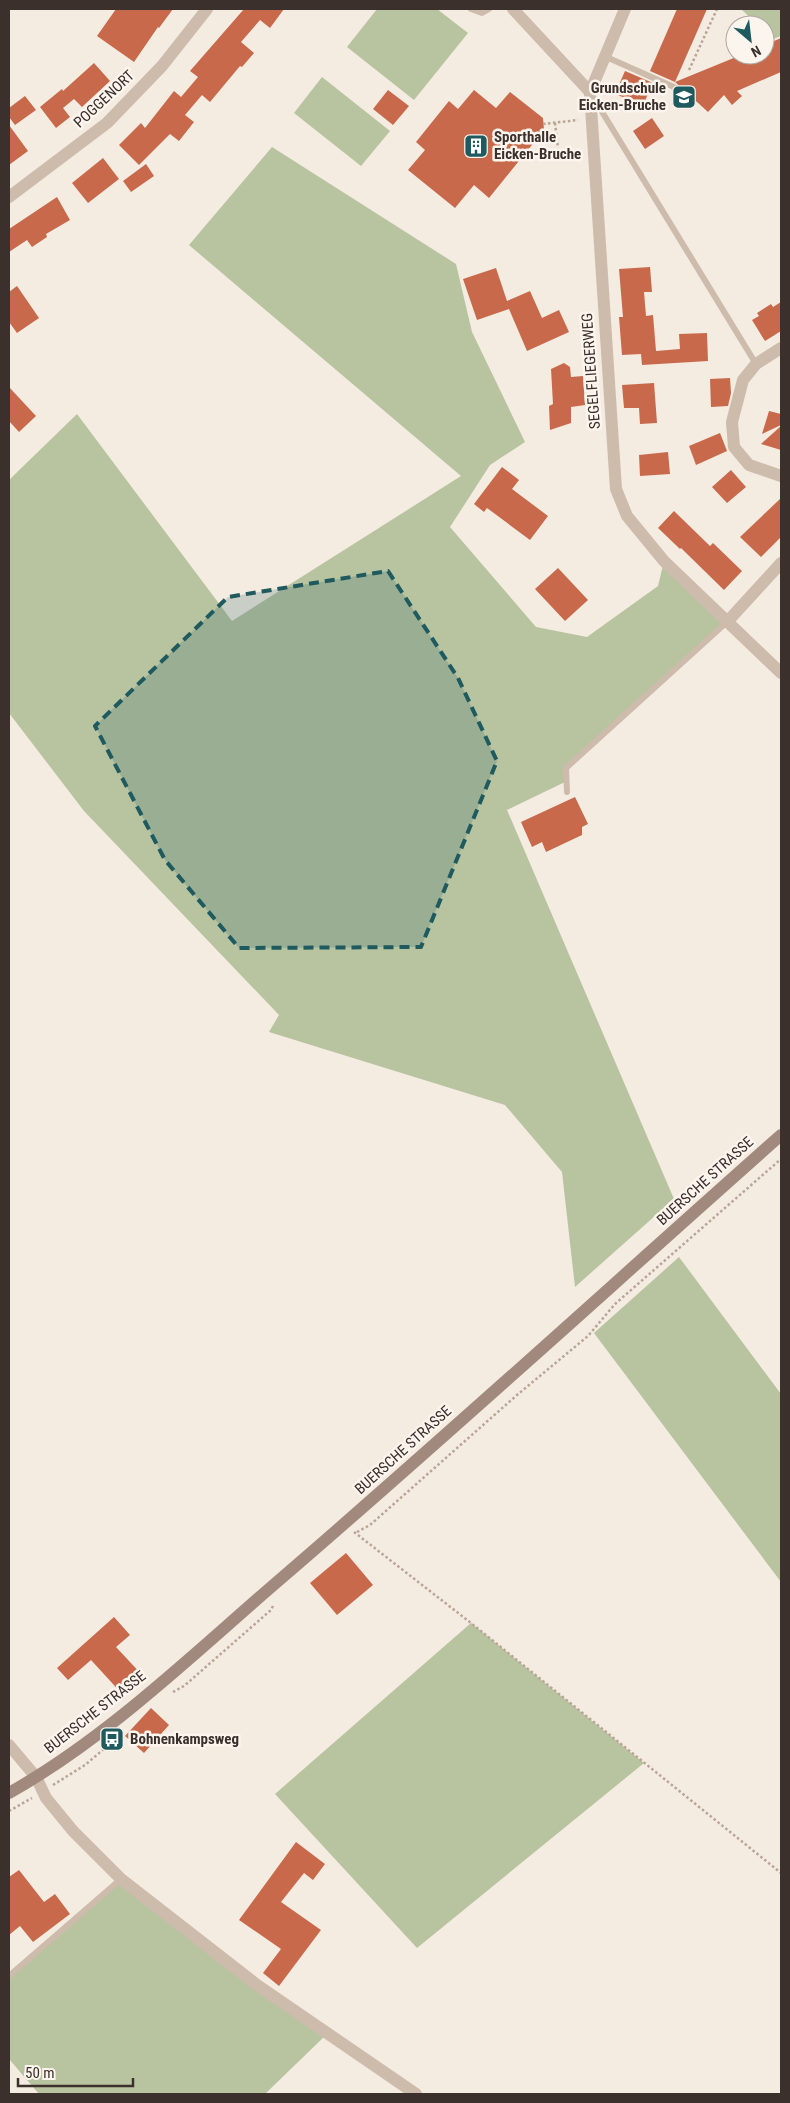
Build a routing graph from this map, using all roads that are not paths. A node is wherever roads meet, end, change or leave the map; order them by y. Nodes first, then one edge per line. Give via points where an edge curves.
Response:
1 (207, 9) edge
2 (471, 9) edge
3 (489, 9) edge
4 (513, 9) edge
5 (626, 9) edge
6 (604, 56) junction
7 (590, 92) junction
8 (692, 104) dead end
9 (9, 197) edge
10 (781, 348) edge
11 (756, 364) junction
12 (781, 476) edge
13 (781, 564) edge
14 (728, 621) junction
15 (781, 673) edge
16 (567, 792) dead end
17 (781, 1135) edge
18 (9, 1745) edge
19 (36, 1778) junction
20 (9, 1793) edge
21 (121, 1879) junction
22 (9, 1976) edge
23 (416, 2094) edge

1 - 9 street, POGGENORT via 162,66 107,122
2 - 3 lane via 482,13
4 - 7 street
5 - 6 street, SEGELFLIEGERWEG
6 - 7 street, SEGELFLIEGERWEG
6 - 8 lane via 674,88
7 - 11 lane
7 - 14 street, SEGELFLIEGERWEG via 616,489 627,516 664,561
10 - 11 street
11 - 12 street via 743,380 732,422 734,447 749,465
13 - 14 street
14 - 15 street, SEGELFLIEGERWEG
14 - 16 lane via 566,768
17 - 19 main road, BUERSCHE STRASSE via 345,1523 99,1734
18 - 19 street
19 - 20 main road, BUERSCHE STRASSE
19 - 21 street via 46,1798 73,1831
21 - 22 lane
21 - 23 street via 257,1985

